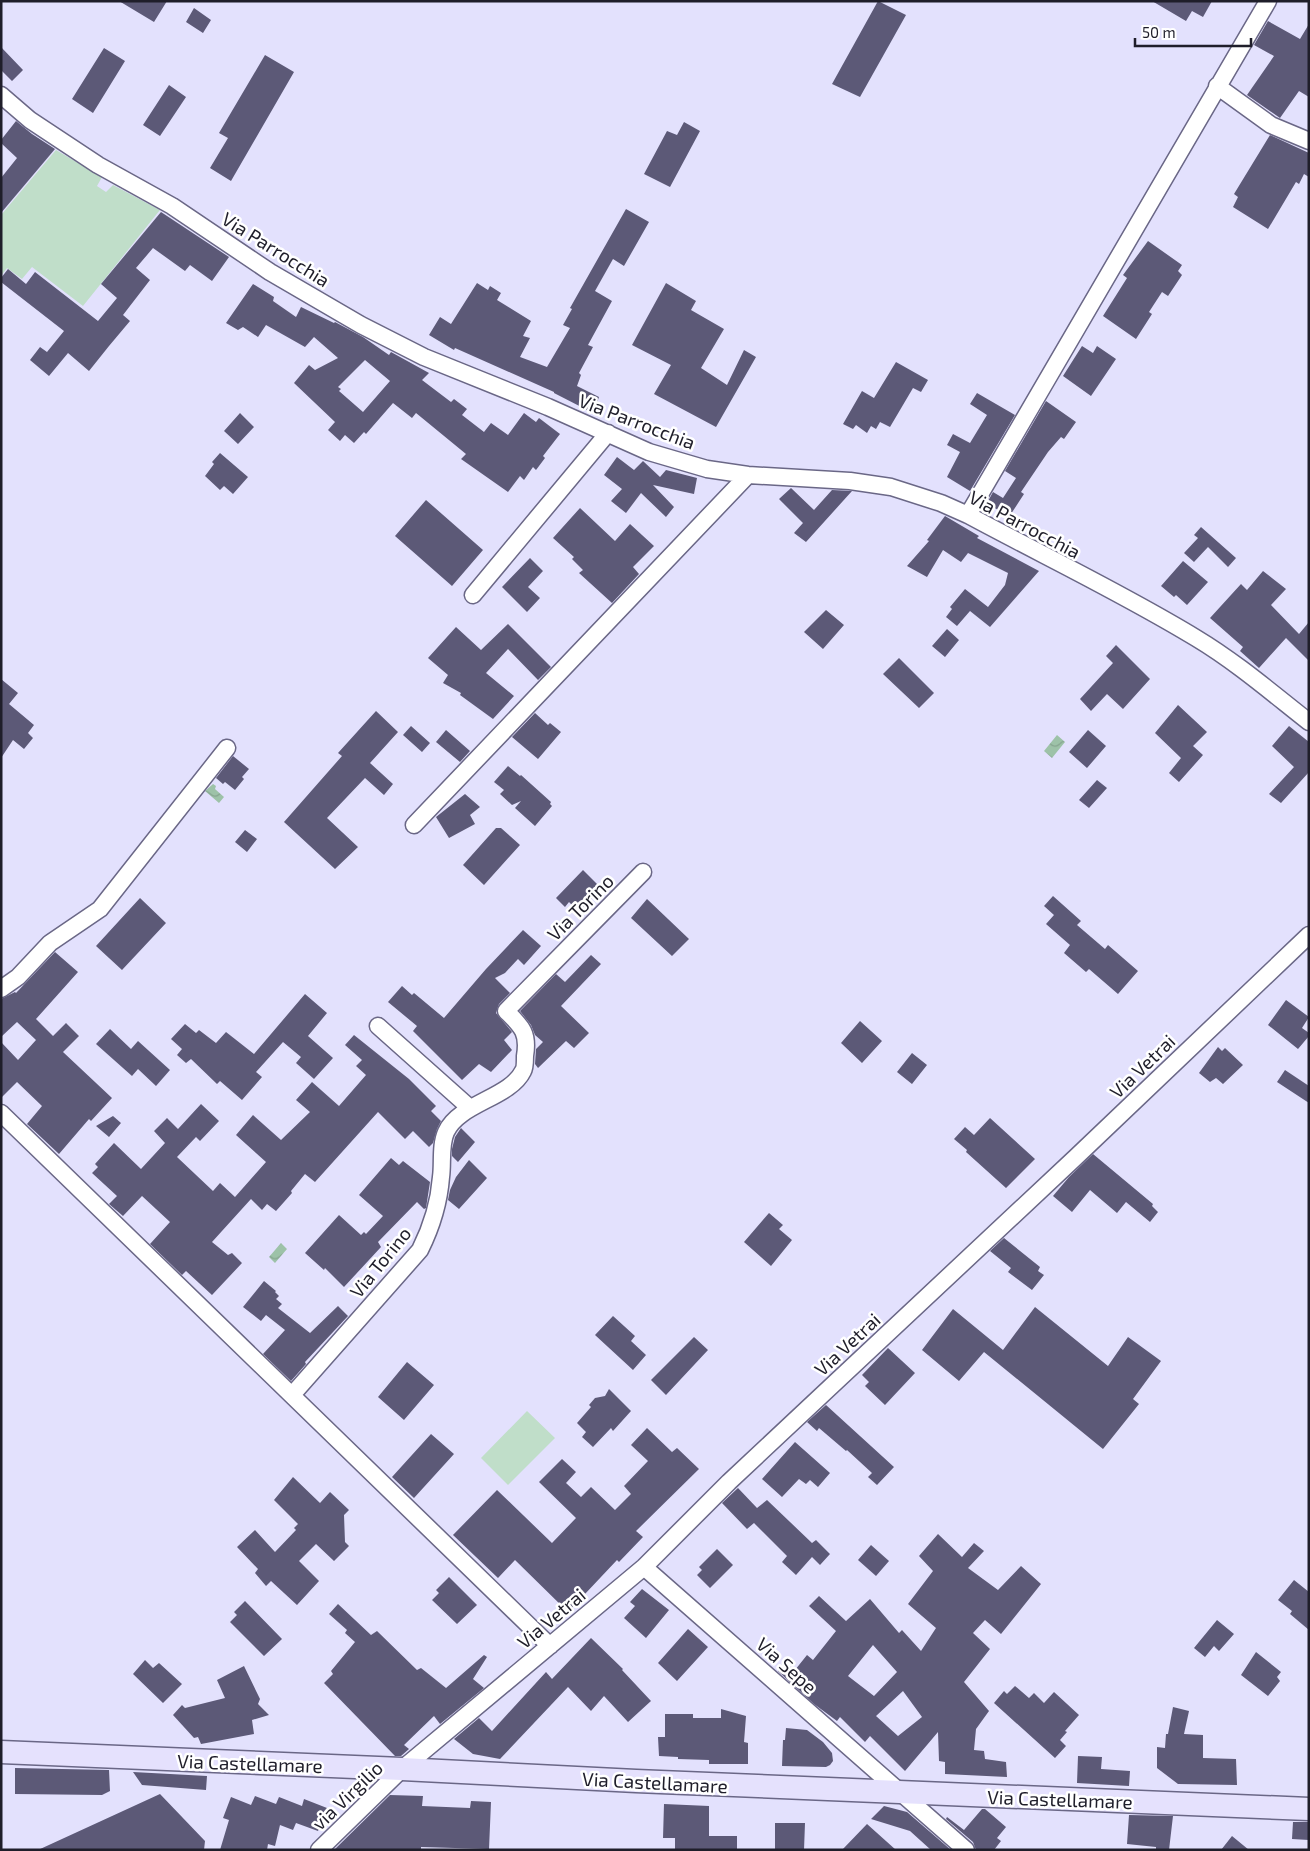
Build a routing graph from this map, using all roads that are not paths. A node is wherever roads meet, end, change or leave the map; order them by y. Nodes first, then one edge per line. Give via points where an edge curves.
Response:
1 (1268, 1) edge
2 (1217, 86) junction
3 (1, 95) edge
4 (1309, 141) edge
5 (608, 433) junction
6 (748, 475) junction
7 (968, 515) junction
8 (473, 595) dead end
9 (1309, 722) edge
10 (227, 748) dead end
11 (414, 825) dead end
12 (643, 872) dead end
13 (1309, 935) edge
14 (1, 989) edge
15 (378, 1026) dead end
16 (470, 1108) junction
17 (1, 1112) edge
18 (292, 1395) junction
19 (644, 1567) junction
20 (550, 1646) junction
21 (1, 1752) edge
22 (402, 1769) junction
23 (900, 1793) junction
24 (1309, 1809) edge
25 (319, 1850) edge
26 (966, 1850) edge

1 - 2 street
2 - 4 street via 1270,125
2 - 7 street
3 - 5 street, Via Parrocchia via 30,120 98,166 172,206 270,272 362,325 424,357
5 - 6 street, Via Parrocchia via 650,452 707,469
5 - 8 street
6 - 7 street, Via Parrocchia via 850,481 891,488
6 - 11 street
7 - 9 street, Via Parrocchia via 1197,638
10 - 14 street via 100,909 50,943 18,977
12 - 16 street, Via Torino via 506,1011 524,1029 526,1053 523,1071 510,1086
13 - 19 street, Via Vetrai via 729,1482
15 - 16 street
16 - 18 street, Via Torino via 446,1132 438,1202 432,1228 420,1250
17 - 18 street
18 - 20 street
19 - 20 street, Via Vetrai
19 - 23 street, Via Sepe
20 - 22 street, Via Vetrai
21 - 22 main road, Via Castellamare
22 - 23 main road, Via Castellamare
22 - 25 street, via Virgilio
23 - 24 main road, Via Castellamare
23 - 26 street, Via Sepe

